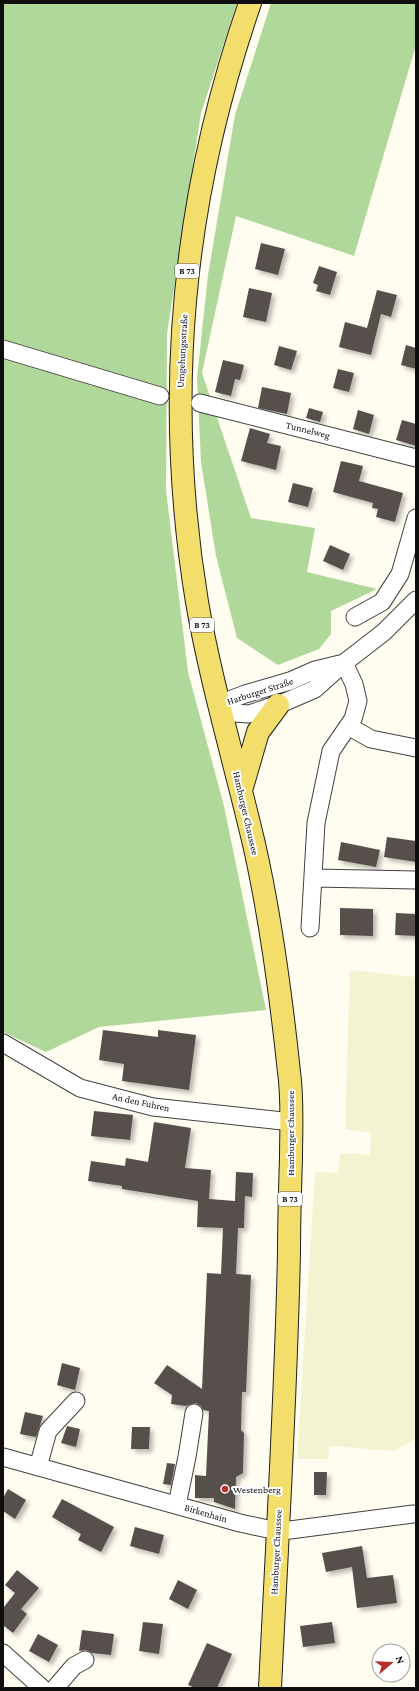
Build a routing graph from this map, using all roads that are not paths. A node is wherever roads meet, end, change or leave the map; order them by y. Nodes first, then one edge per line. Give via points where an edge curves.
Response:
1 (250, 3) edge
2 (3, 349) edge
3 (160, 396) dead end
4 (200, 403) dead end
5 (416, 458) edge
6 (416, 518) edge
7 (416, 600) edge
8 (355, 617) dead end
9 (344, 663) junction
10 (219, 704) junction
11 (278, 705) junction
12 (348, 726) junction
13 (416, 748) edge
14 (241, 790) junction
15 (314, 878) junction
16 (416, 880) edge
17 (310, 928) dead end
18 (3, 1042) edge
19 (292, 1122) junction
20 (76, 1401) dead end
21 (194, 1414) dead end
22 (3, 1457) edge
23 (38, 1467) junction
24 (177, 1505) junction
25 (413, 1514) dead end
26 (277, 1531) junction
27 (3, 1653) edge
28 (85, 1660) dead end
29 (42, 1688) edge
30 (55, 1688) edge
31 (270, 1688) edge

1 - 10 main road, Umgehungsstraße / B 73 via 224,84 196,206 181,340 180,447 184,494 198,604
2 - 3 street
4 - 5 street, Tunnelweg
6 - 8 street via 400,574 382,602
7 - 9 street, Harburger Straße via 384,632
9 - 10 street, Harburger Straße via 315,670 290,681
9 - 11 street, Harburger Straße via 315,689
9 - 12 street via 354,684 358,701 353,719
10 - 11 street, Harburger Straße via 228,711 243,715
10 - 14 main road, Hamburger Chaussee / B 73
11 - 14 main road via 258,732
12 - 13 street via 371,739
12 - 15 street via 331,751 316,823
14 - 19 main road, Hamburger Chaussee / B 73 via 270,923 290,1077
15 - 16 street
15 - 17 street
18 - 19 street, An den Fuhren via 80,1088 153,1107
19 - 26 main road, Hamburger Chaussee / B 73 via 287,1320
20 - 23 street via 48,1431
21 - 24 street
22 - 23 street, Birkenhain
23 - 24 street, Birkenhain
24 - 26 street, Birkenhain
25 - 26 street, Birkenhain
26 - 31 main road, Hamburger Chaussee / B 73
27 - 29 street
28 - 30 street via 74,1666

